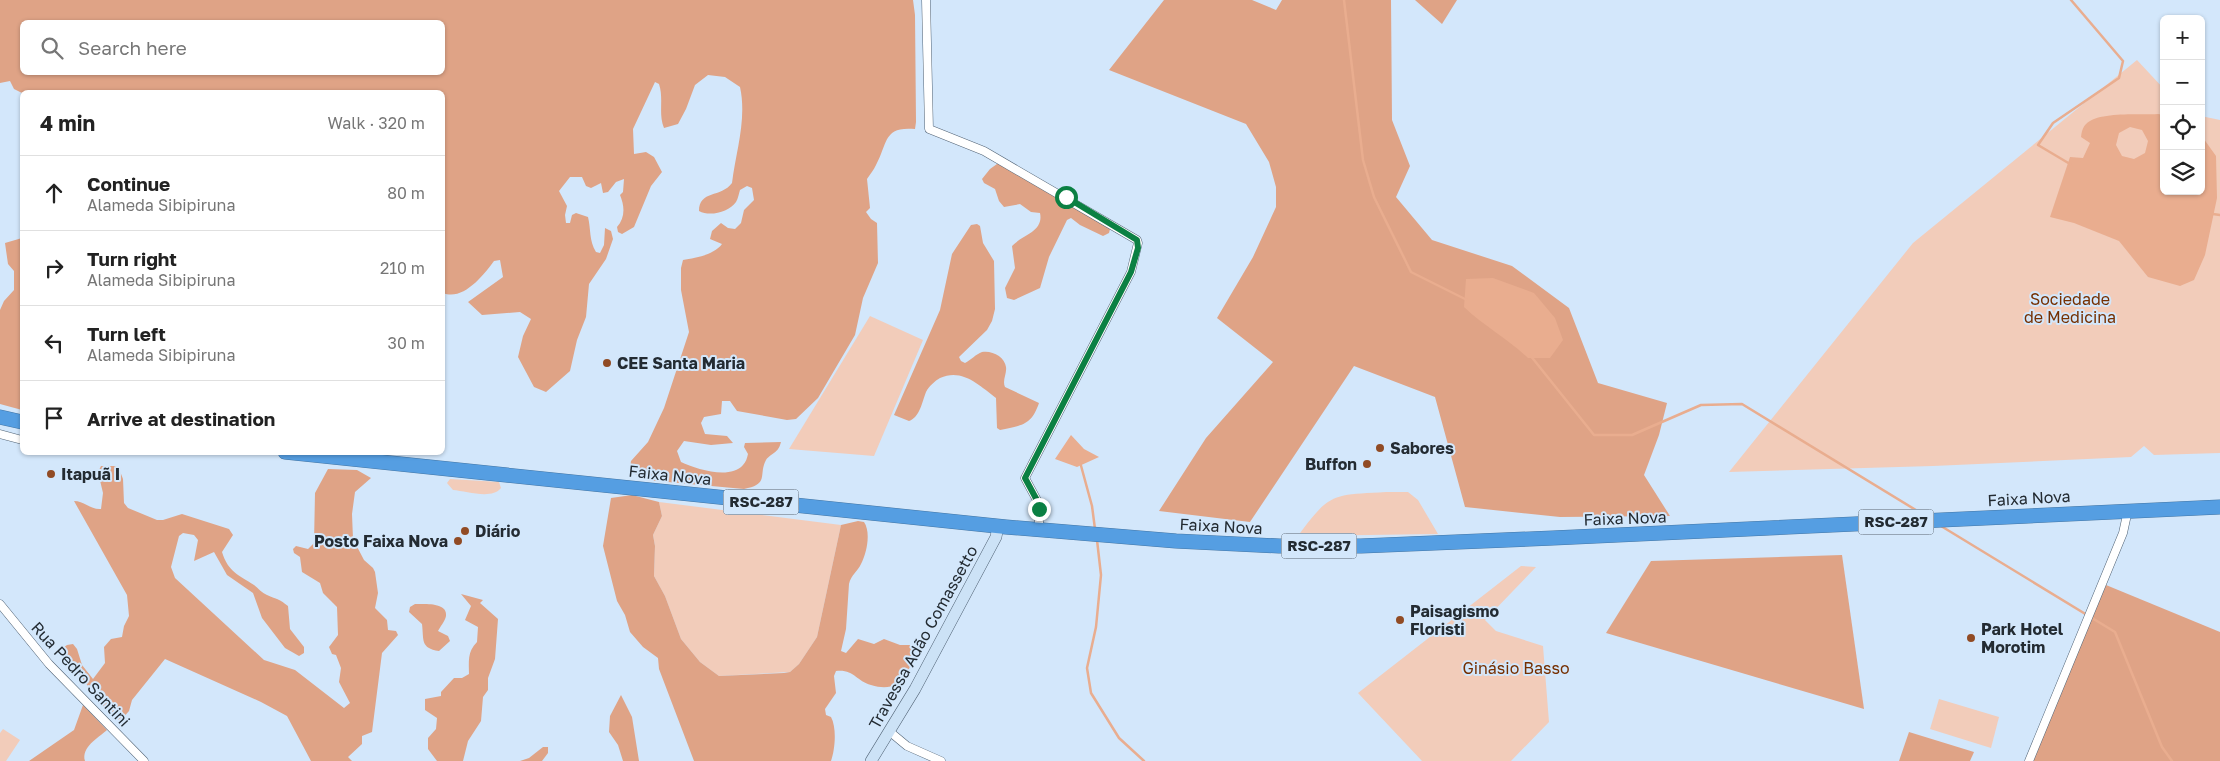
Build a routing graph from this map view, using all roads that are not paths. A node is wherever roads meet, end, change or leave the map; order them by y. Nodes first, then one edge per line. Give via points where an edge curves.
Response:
1 (926, 0) edge
2 (0, 416) edge
3 (20, 422) edge
4 (0, 434) edge
5 (13, 438) junction
6 (20, 440) edge
7 (314, 455) edge
8 (2220, 507) edge
9 (2128, 510) junction
10 (998, 526) junction
11 (1039, 530) junction
12 (0, 604) edge
13 (889, 731) junction
14 (144, 761) edge
15 (871, 761) edge
16 (941, 761) edge
17 (2029, 761) edge

1 - 11 street via 929,130 984,152 1090,211 1138,243 1131,272 1025,478 1039,504
2 - 3 highway
3 - 5 street
4 - 5 street
5 - 6 street
7 - 10 highway, Faixa Nova / RSC-287
8 - 9 highway, Faixa Nova / RSC-287
9 - 11 highway, Faixa Nova / RSC-287 via 1361,546 1195,542
9 - 17 street via 2124,534
10 - 11 highway, Faixa Nova / RSC-287
10 - 13 street, Travessa Adão Comassetto via 996,537
12 - 14 street, Rua Pedro Santini via 49,664
13 - 15 street, Travessa Adão Comassetto
13 - 16 street via 907,746

